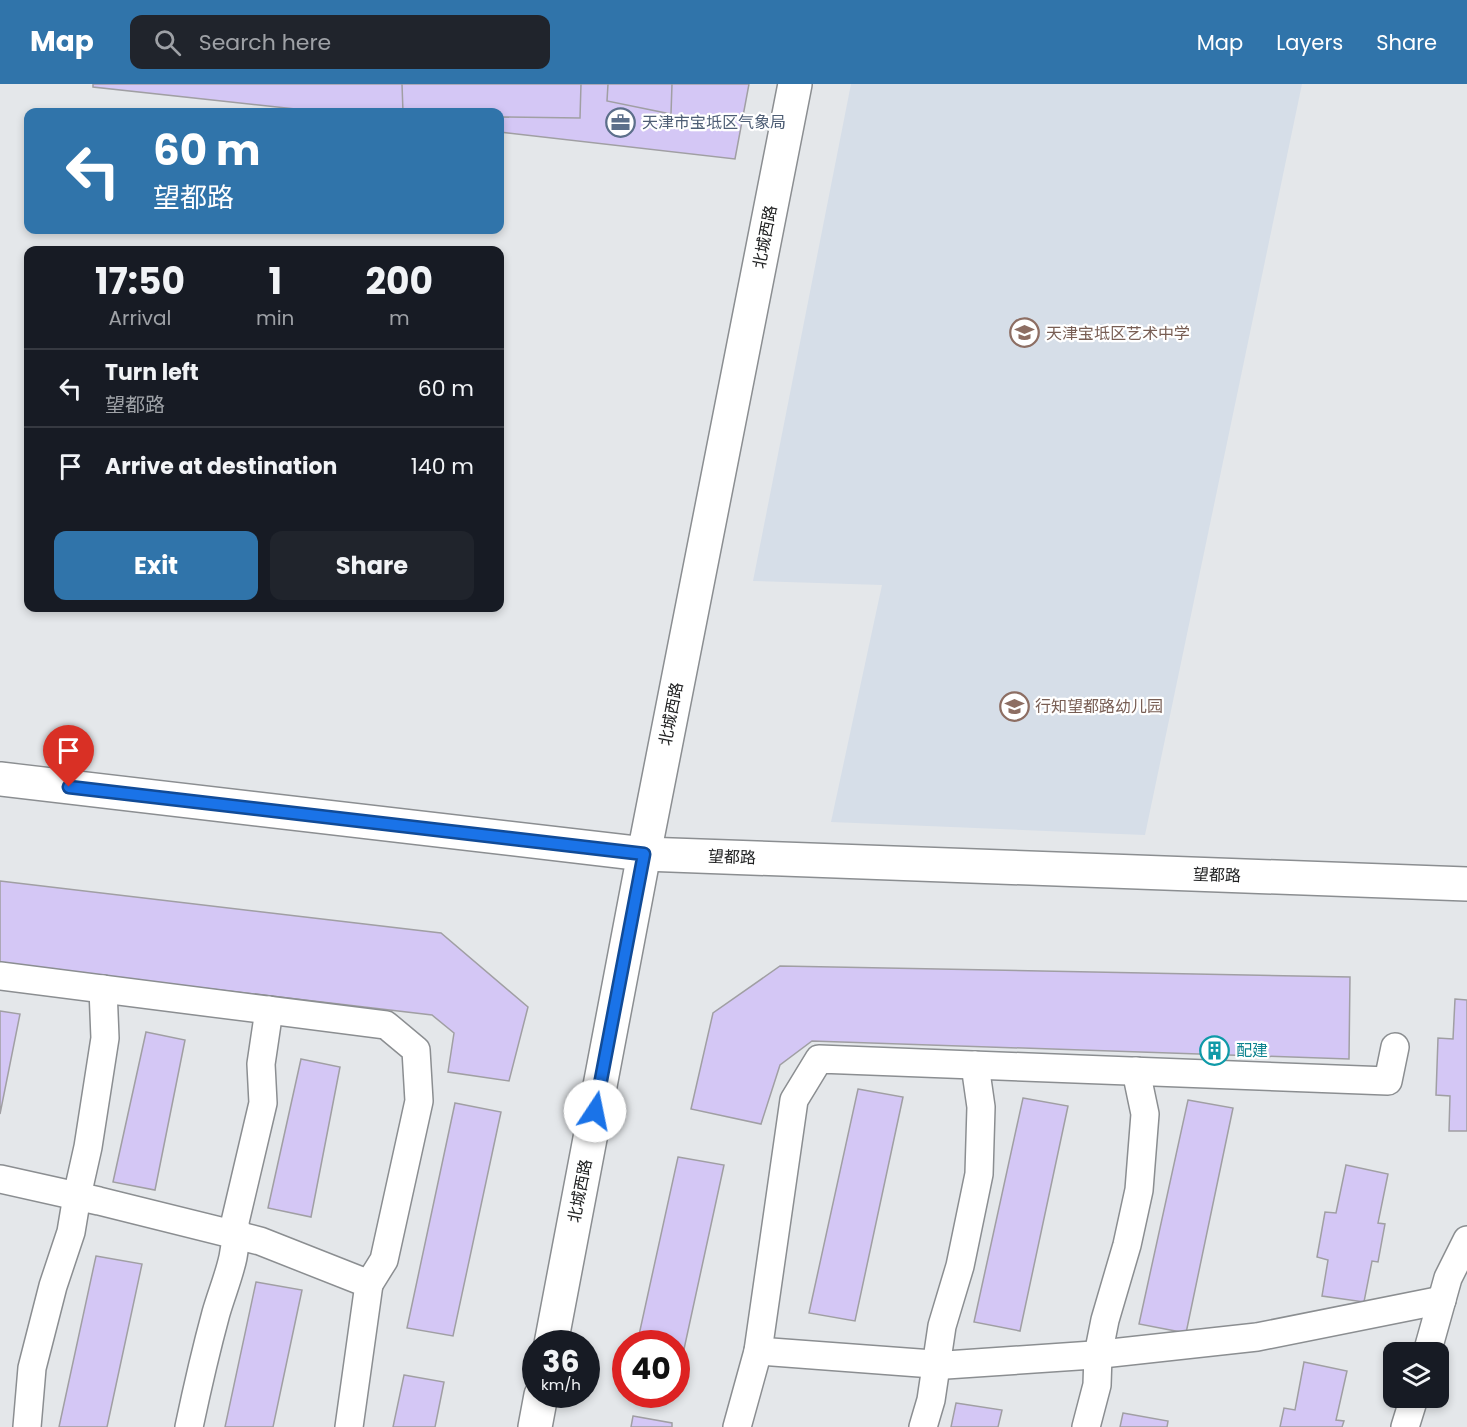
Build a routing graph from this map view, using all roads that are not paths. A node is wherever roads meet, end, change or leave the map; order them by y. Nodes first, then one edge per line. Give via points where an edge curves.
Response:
1 (795, 84) edge
2 (0, 779) edge
3 (644, 854) junction
4 (1467, 884) edge
5 (0, 976) edge
6 (103, 989) junction
7 (269, 1010) junction
8 (1395, 1047) dead end
9 (975, 1065) junction
10 (1136, 1071) junction
11 (0, 1179) edge
12 (76, 1196) junction
13 (237, 1235) junction
14 (1467, 1240) edge
15 (369, 1284) junction
16 (1442, 1300) junction
17 (554, 1330) edge
18 (1429, 1342) edge
19 (758, 1351) junction
20 (1098, 1355) junction
21 (935, 1364) junction
22 (539, 1408) edge
23 (1411, 1408) edge
24 (22, 1423) edge
25 (189, 1427) edge
26 (350, 1427) edge
27 (535, 1427) edge
28 (737, 1427) edge
29 (922, 1427) edge
30 (1086, 1427) edge
31 (1405, 1427) edge

1 - 3 street, 北城西路
2 - 3 street, 望都路
3 - 4 street, 望都路
3 - 17 street, 北城西路
5 - 6 street
6 - 7 street
6 - 12 street via 105,1038 100,1077
7 - 13 street via 261,1064 263,1103 235,1222
7 - 15 street via 386,1025 416,1050 419,1101 384,1260
8 - 10 street via 1388,1081
9 - 10 street
9 - 19 street via 819,1059 794,1100
9 - 21 street via 981,1107 979,1174
10 - 20 street via 1145,1114 1139,1190
11 - 12 street
12 - 13 street
12 - 24 street via 71,1233 53,1286
13 - 15 street
13 - 25 street
14 - 16 street
15 - 26 street
16 - 18 street
16 - 20 street via 1257,1336
19 - 21 street
19 - 28 street
20 - 21 street
20 - 30 street via 1097,1386
21 - 29 street via 931,1400
22 - 27 street
23 - 31 street

